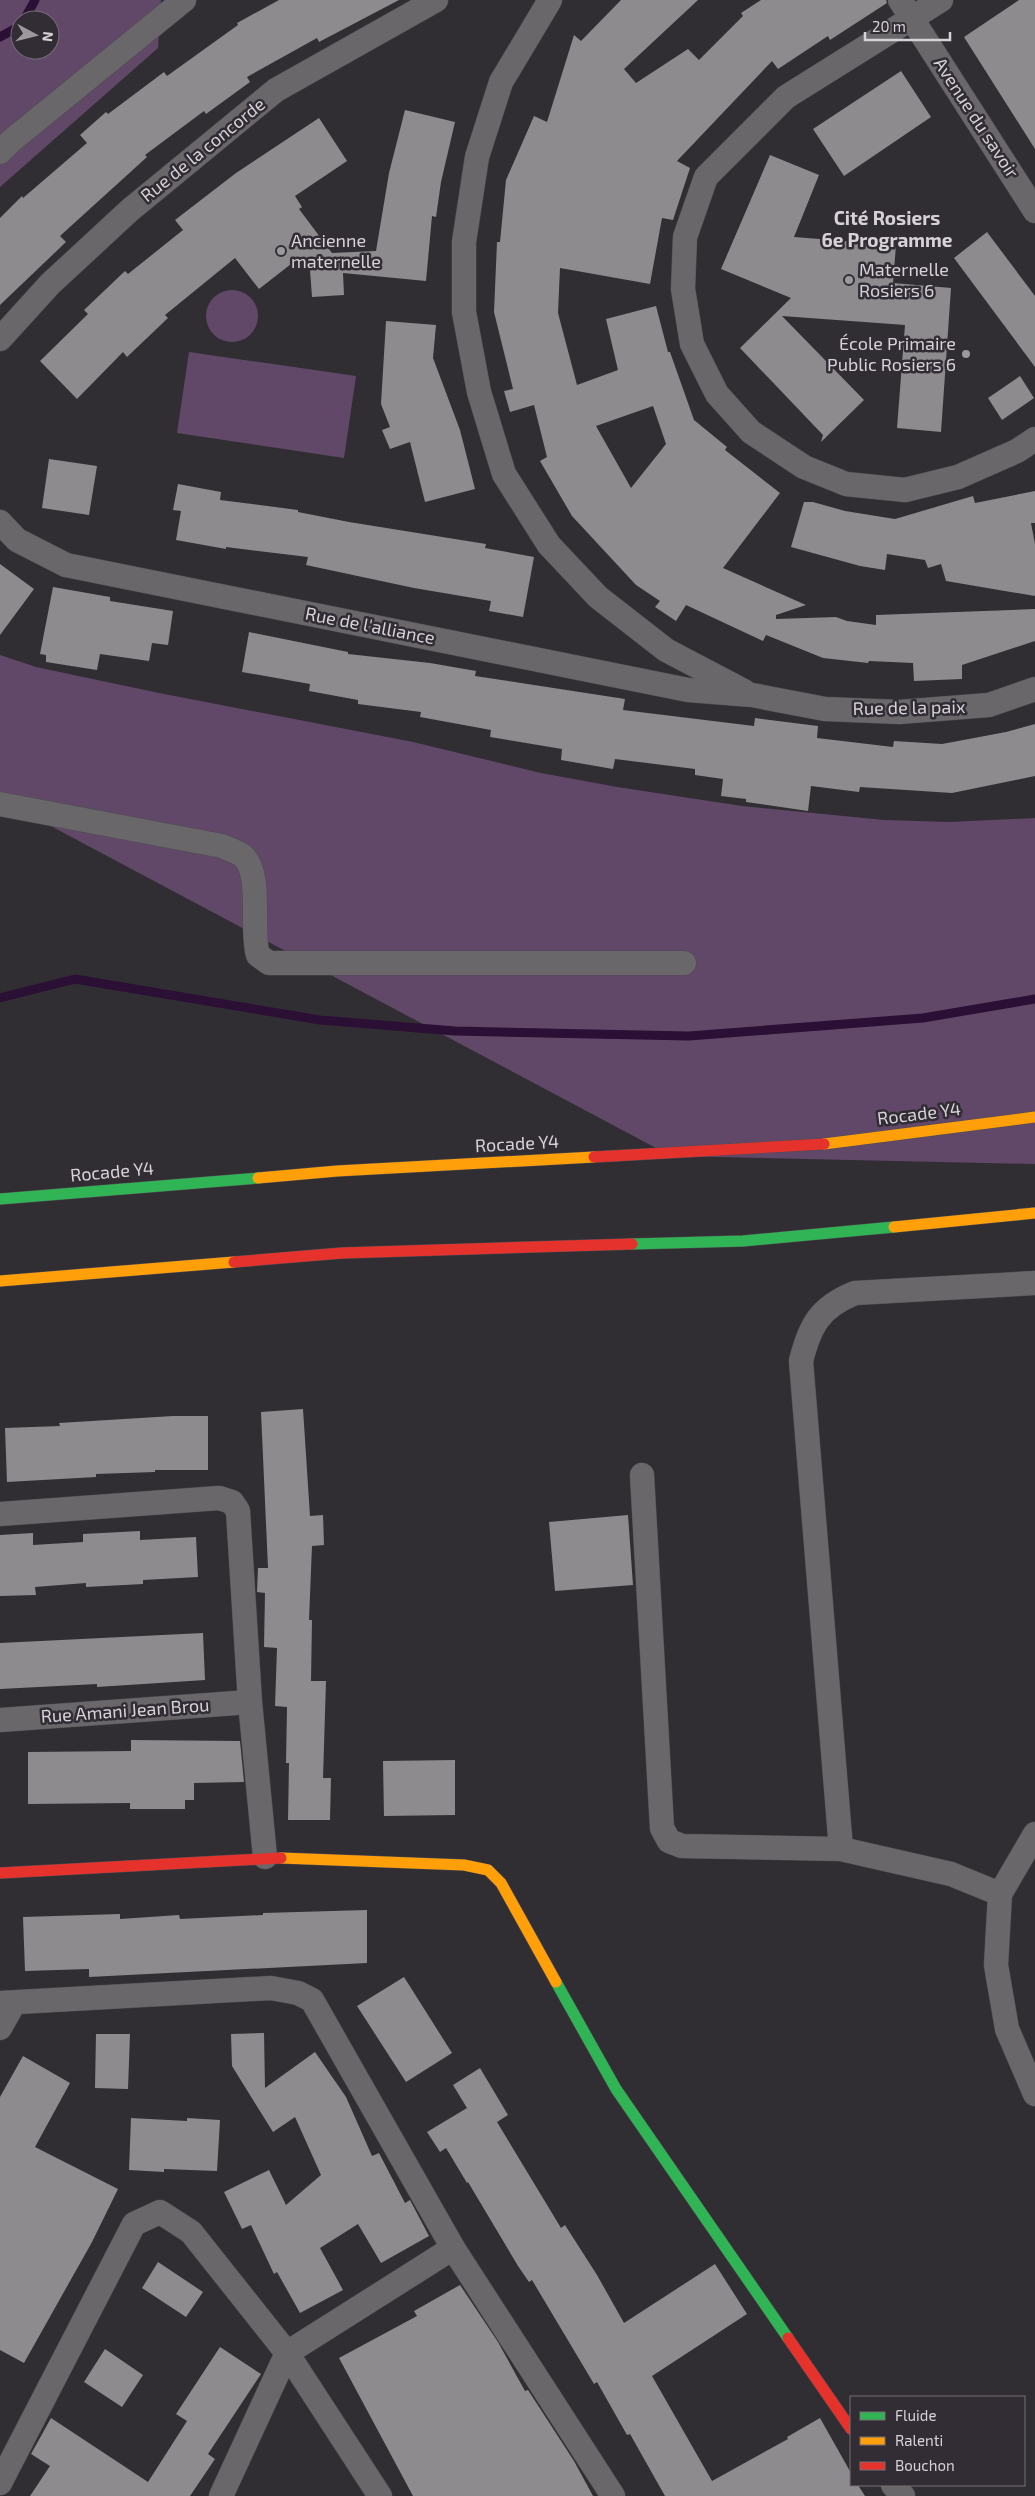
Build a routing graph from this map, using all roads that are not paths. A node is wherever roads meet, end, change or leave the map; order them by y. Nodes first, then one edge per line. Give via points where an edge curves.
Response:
1 (184, 0) edge
2 (436, 0) edge
3 (550, 0) edge
4 (941, 0) edge
5 (906, 10) edge
6 (0, 152) edge
7 (1032, 199) edge
8 (0, 339) edge
9 (1035, 439) edge
10 (0, 522) edge
11 (1035, 689) edge
12 (752, 695) junction
13 (0, 804) edge
14 (684, 962) dead end
15 (1035, 1117) edge
16 (0, 1199) edge
17 (1035, 1214) edge
18 (0, 1281) edge
19 (1035, 1283) edge
20 (642, 1475) dead end
21 (0, 1514) edge
22 (250, 1702) junction
23 (0, 1720) edge
24 (1035, 1834) edge
25 (841, 1849) junction
26 (265, 1857) junction
27 (0, 1873) edge
28 (1000, 1894) junction
29 (7, 2003) edge
30 (0, 2028) edge
31 (1035, 2094) edge
32 (453, 2248) junction
33 (287, 2353) junction
34 (850, 2428) edge
35 (0, 2482) edge
36 (894, 2486) edge
37 (221, 2496) edge
38 (380, 2496) edge
39 (613, 2496) edge
40 (903, 2496) edge

1 - 6 street
2 - 8 street, Rue de la concorde via 276,90 130,210 50,284
3 - 12 street via 501,82 478,158 464,242 464,312 479,392 504,474 549,545 598,597 666,650
4 - 5 street
5 - 7 street, Avenue du savoir
5 - 9 street via 786,97 706,176 685,237 683,289 692,344 717,394 751,432 804,467 846,484 905,490 958,477 1017,451
10 - 12 street, Rue de l'alliance via 17,540 66,565 688,690
11 - 12 street, Rue de la paix via 989,705 898,712 825,709
13 - 14 street via 222,846 244,856 254,877 254,942 258,956 269,962
15 - 16 main road, Rocade Y4 via 807,1146 337,1171
17 - 18 main road via 743,1241 342,1253
19 - 25 street via 855,1293 825,1310 808,1334 801,1361
20 - 25 street via 662,1828 669,1841 682,1846
21 - 22 street via 219,1498 232,1502 238,1511
22 - 23 street, Rue Amani Jean Brou
22 - 26 street
24 - 28 street
25 - 28 street via 951,1874
26 - 27 main road
26 - 34 main road via 464,1865 488,1870 501,1884 616,2089
28 - 31 street via 996,1965 1007,2029
29 - 30 street
29 - 32 street via 271,1988 298,1993 312,2000
32 - 33 street
32 - 39 street
33 - 35 street via 192,2232 160,2212 134,2224
33 - 37 street
33 - 38 street
36 - 40 street

